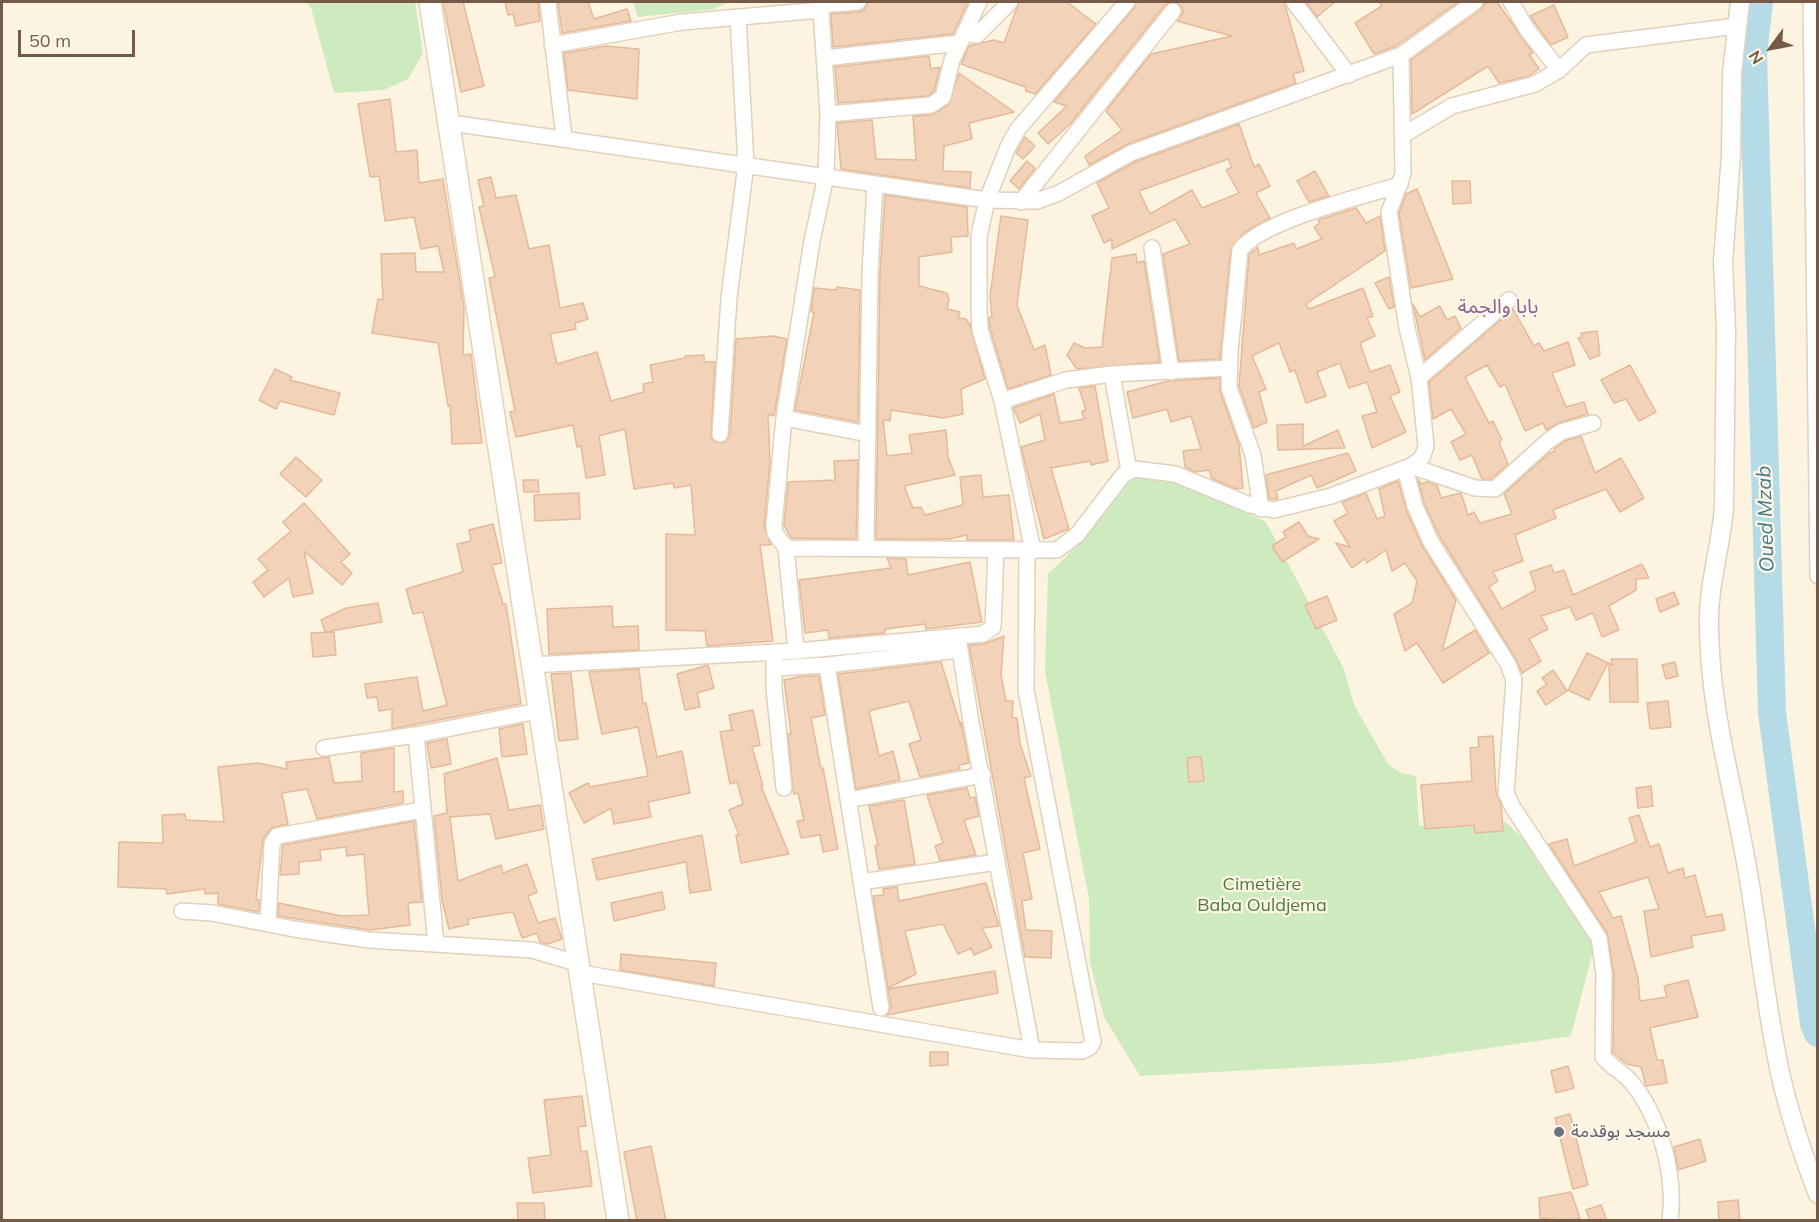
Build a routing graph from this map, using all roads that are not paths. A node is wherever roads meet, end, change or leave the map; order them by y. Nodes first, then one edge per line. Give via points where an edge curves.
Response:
1 (430, 2) edge
2 (548, 2) edge
3 (858, 2) edge
4 (979, 2) edge
5 (1010, 2) edge
6 (1294, 2) edge
7 (1511, 2) edge
8 (1740, 2) edge
9 (1811, 2) edge
10 (1122, 3) edge
11 (1468, 4) edge
12 (820, 6) edge
13 (745, 11) edge
14 (1173, 11) dead end
15 (1736, 26) junction
16 (962, 38) junction
17 (552, 45) junction
18 (1401, 55) junction
19 (825, 58) junction
20 (1559, 70) junction
21 (1349, 75) junction
22 (828, 114) junction
23 (451, 123) junction
24 (1403, 135) junction
25 (564, 137) junction
26 (746, 164) junction
27 (826, 176) junction
28 (875, 184) junction
29 (1400, 185) junction
30 (987, 200) junction
31 (1021, 202) junction
32 (1152, 248) dead end
33 (1509, 300) dead end
34 (1229, 368) junction
35 (1171, 372) junction
36 (1112, 374) junction
37 (1419, 378) junction
38 (1002, 401) junction
39 (784, 418) junction
40 (1593, 423) dead end
41 (720, 434) dead end
42 (868, 434) junction
43 (1408, 467) junction
44 (1129, 471) junction
45 (1261, 509) junction
46 (786, 548) junction
47 (866, 548) junction
48 (996, 550) junction
49 (1030, 551) junction
50 (1817, 573) edge
51 (959, 643) junction
52 (796, 651) junction
53 (774, 652) junction
54 (531, 665) junction
55 (827, 665) junction
56 (774, 668) junction
57 (538, 711) junction
58 (417, 735) junction
59 (324, 748) dead end
60 (983, 775) junction
61 (784, 788) dead end
62 (848, 800) junction
63 (422, 810) junction
64 (997, 862) junction
65 (861, 882) junction
66 (182, 911) dead end
67 (268, 924) junction
68 (436, 944) junction
69 (580, 968) junction
70 (881, 1008) dead end
71 (1032, 1050) junction
72 (1818, 1194) edge
73 (618, 1221) edge
74 (1670, 1221) edge

1 - 23 main road
2 - 17 street
3 - 12 street
4 - 16 street
5 - 16 street via 977,35
6 - 21 street
7 - 20 street
8 - 15 street
9 - 50 street
10 - 30 street via 1018,129
11 - 18 street
12 - 13 street
12 - 19 street
13 - 17 street
13 - 26 street
14 - 31 street
15 - 20 street via 1594,42 1577,50
15 - 72 street via 1723,262 1724,507 1709,622 1711,678 1720,741 1746,860 1780,1076 1796,1136
16 - 19 street
16 - 22 street via 938,102
17 - 25 street
18 - 21 street
18 - 24 street
19 - 22 street
20 - 24 street via 1535,84 1452,106
21 - 31 street via 1131,153 1059,193
22 - 27 street
23 - 25 street
23 - 54 main road
24 - 29 street
25 - 26 street
26 - 27 street
26 - 41 street via 729,298
27 - 28 street
27 - 39 street
28 - 30 street
28 - 42 street
29 - 34 street via 1301,217 1257,234 1244,244 1239,254
29 - 37 street via 1389,212
30 - 31 street
30 - 38 street via 980,236 980,330
32 - 35 street
33 - 37 street
34 - 35 street
34 - 45 street via 1232,401 1253,455
35 - 36 street
36 - 38 street via 1066,380
36 - 44 street
37 - 43 street via 1426,452
38 - 49 street
39 - 42 street
39 - 46 street via 774,525
40 - 43 street via 1562,432 1548,441 1495,489 1475,488
42 - 47 street
43 - 45 street via 1320,499 1288,508
43 - 74 street via 1414,506 1431,542 1512,673 1514,709 1506,793 1599,938 1603,954 1604,1057 1647,1102 1671,1192
44 - 45 street via 1175,474
44 - 49 street via 1069,543 1057,550
46 - 47 street
46 - 52 street
47 - 48 street
48 - 49 street
48 - 51 street via 993,627
49 - 71 street via 1026,690 1093,1042 1082,1051
51 - 52 street
51 - 55 street
51 - 60 street
52 - 53 street
53 - 54 street
53 - 56 street
54 - 57 main road
55 - 56 street
55 - 62 street
56 - 61 street
57 - 58 street
57 - 69 main road
58 - 59 street
58 - 63 street
60 - 62 street
60 - 64 street
62 - 65 street
63 - 67 street via 277,836 272,844
63 - 68 street
64 - 65 street
64 - 71 street
65 - 70 street
66 - 67 street via 212,912
67 - 68 street via 369,940
68 - 69 street via 532,950
69 - 71 street
69 - 73 main road

